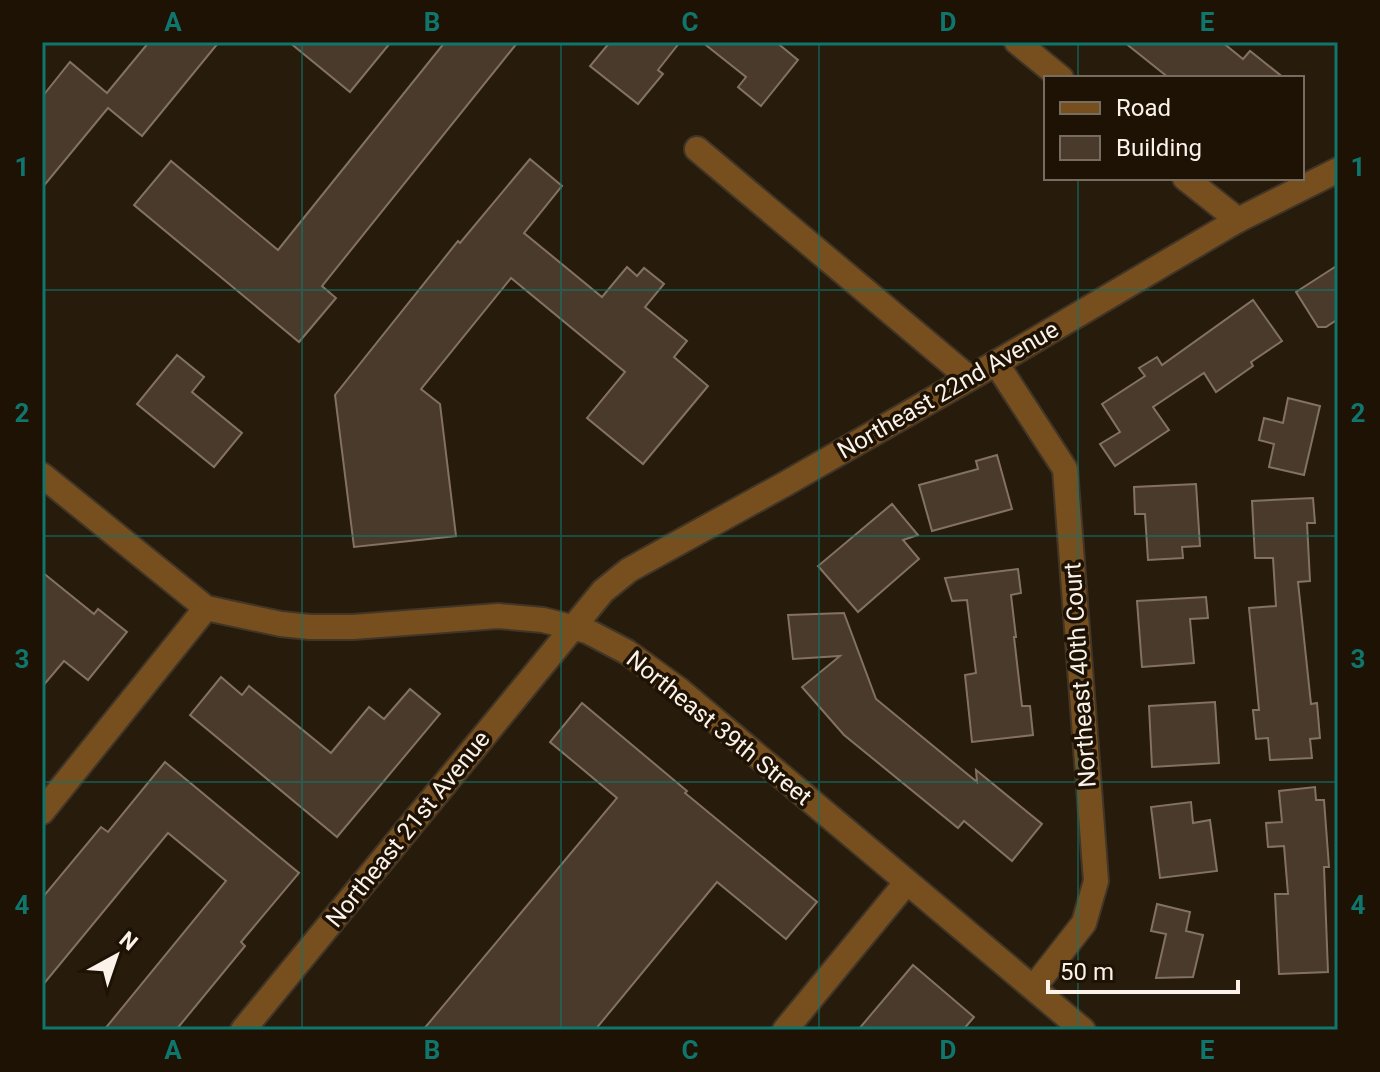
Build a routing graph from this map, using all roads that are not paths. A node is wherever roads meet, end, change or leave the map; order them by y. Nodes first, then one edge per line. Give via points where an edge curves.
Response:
1 (1017, 42) edge
2 (1059, 76) edge
3 (697, 149) dead end
4 (1338, 170) edge
5 (1188, 180) edge
6 (1238, 220) junction
7 (996, 363) junction
8 (969, 378) junction
9 (42, 475) edge
10 (206, 608) junction
11 (573, 628) junction
12 (42, 812) edge
13 (907, 882) junction
14 (1034, 987) junction
15 (243, 1030) edge
16 (785, 1030) edge
17 (1083, 1030) edge

1 - 2 street
3 - 8 street
4 - 6 street, Northeast 22nd Avenue
5 - 6 street
6 - 7 street, Northeast 22nd Avenue
7 - 8 street, Northeast 22nd Avenue
7 - 14 street, Northeast 40th Court via 1065,469 1096,881 1084,923
8 - 11 street, Northeast 22nd Avenue via 629,570 603,591
9 - 10 street, Northeast 39th Street
10 - 11 street, Northeast 39th Street via 310,627 498,616
10 - 12 street
11 - 13 street, Northeast 39th Street via 627,652 678,689
11 - 15 street, Northeast 21st Avenue
13 - 14 street, Northeast 39th Street
13 - 16 street
14 - 17 street, Northeast 39th Street

